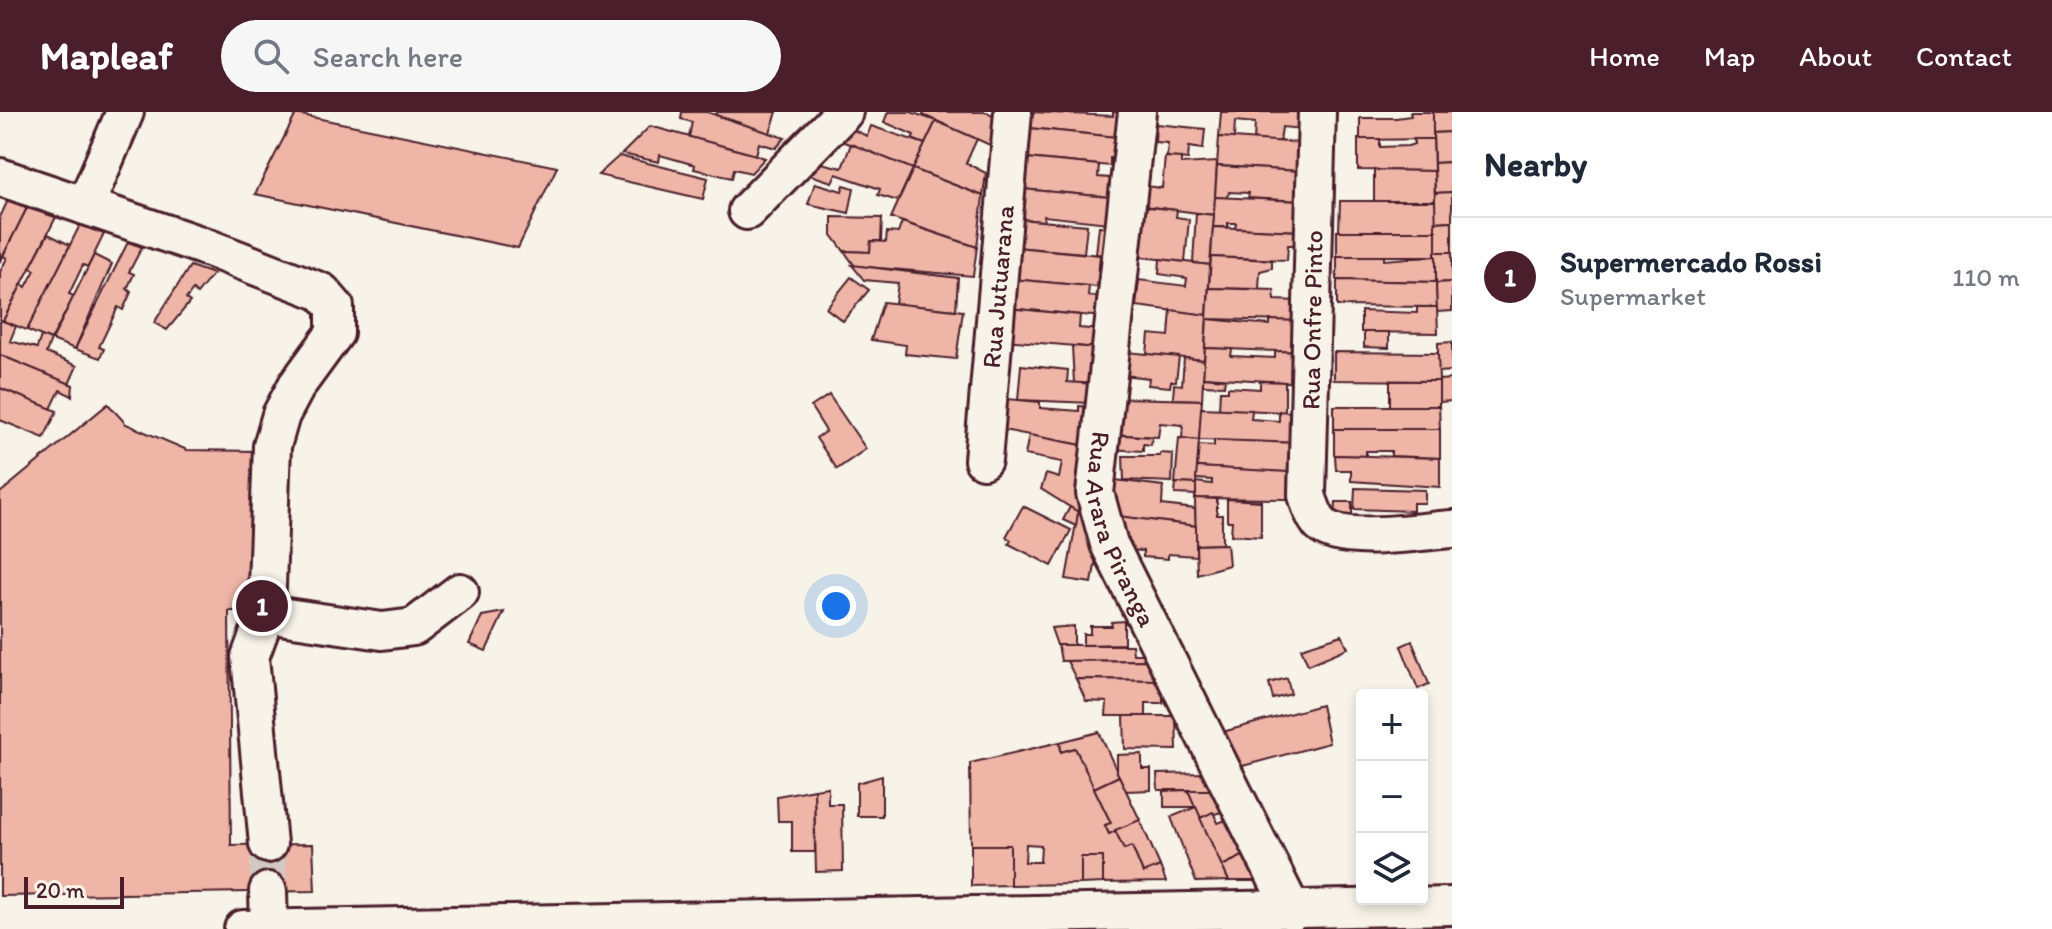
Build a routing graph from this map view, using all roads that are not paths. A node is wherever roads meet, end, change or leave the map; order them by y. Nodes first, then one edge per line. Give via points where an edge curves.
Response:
1 (125, 112) edge
2 (844, 112) edge
3 (1013, 112) edge
4 (1137, 112) edge
5 (1317, 112) edge
6 (0, 177) edge
7 (85, 206) junction
8 (747, 211) dead end
9 (983, 460) dead end
10 (1452, 529) edge
11 (460, 592) dead end
12 (266, 614) junction
13 (268, 844) tunnel mouth
14 (268, 891) tunnel mouth
15 (1452, 906) edge
16 (1293, 912) junction
17 (1126, 921) edge
18 (844, 923) edge
19 (528, 926) edge
20 (269, 928) edge
21 (243, 929) edge

1 - 7 street
2 - 8 street
3 - 9 street, Rua Jutuarana
4 - 16 street, Rua Arara Piranga via 1100,434 1098,514
5 - 10 street, Rua Onfre Pinto via 1307,495 1321,525 1347,536
6 - 7 street
7 - 12 street via 322,292 335,307 335,333 297,385 272,446
11 - 12 street via 414,627 393,630
12 - 13 street via 250,657
14 - 20 street
15 - 16 street
16 - 17 street
17 - 18 street
18 - 19 street
19 - 20 street
20 - 21 street

